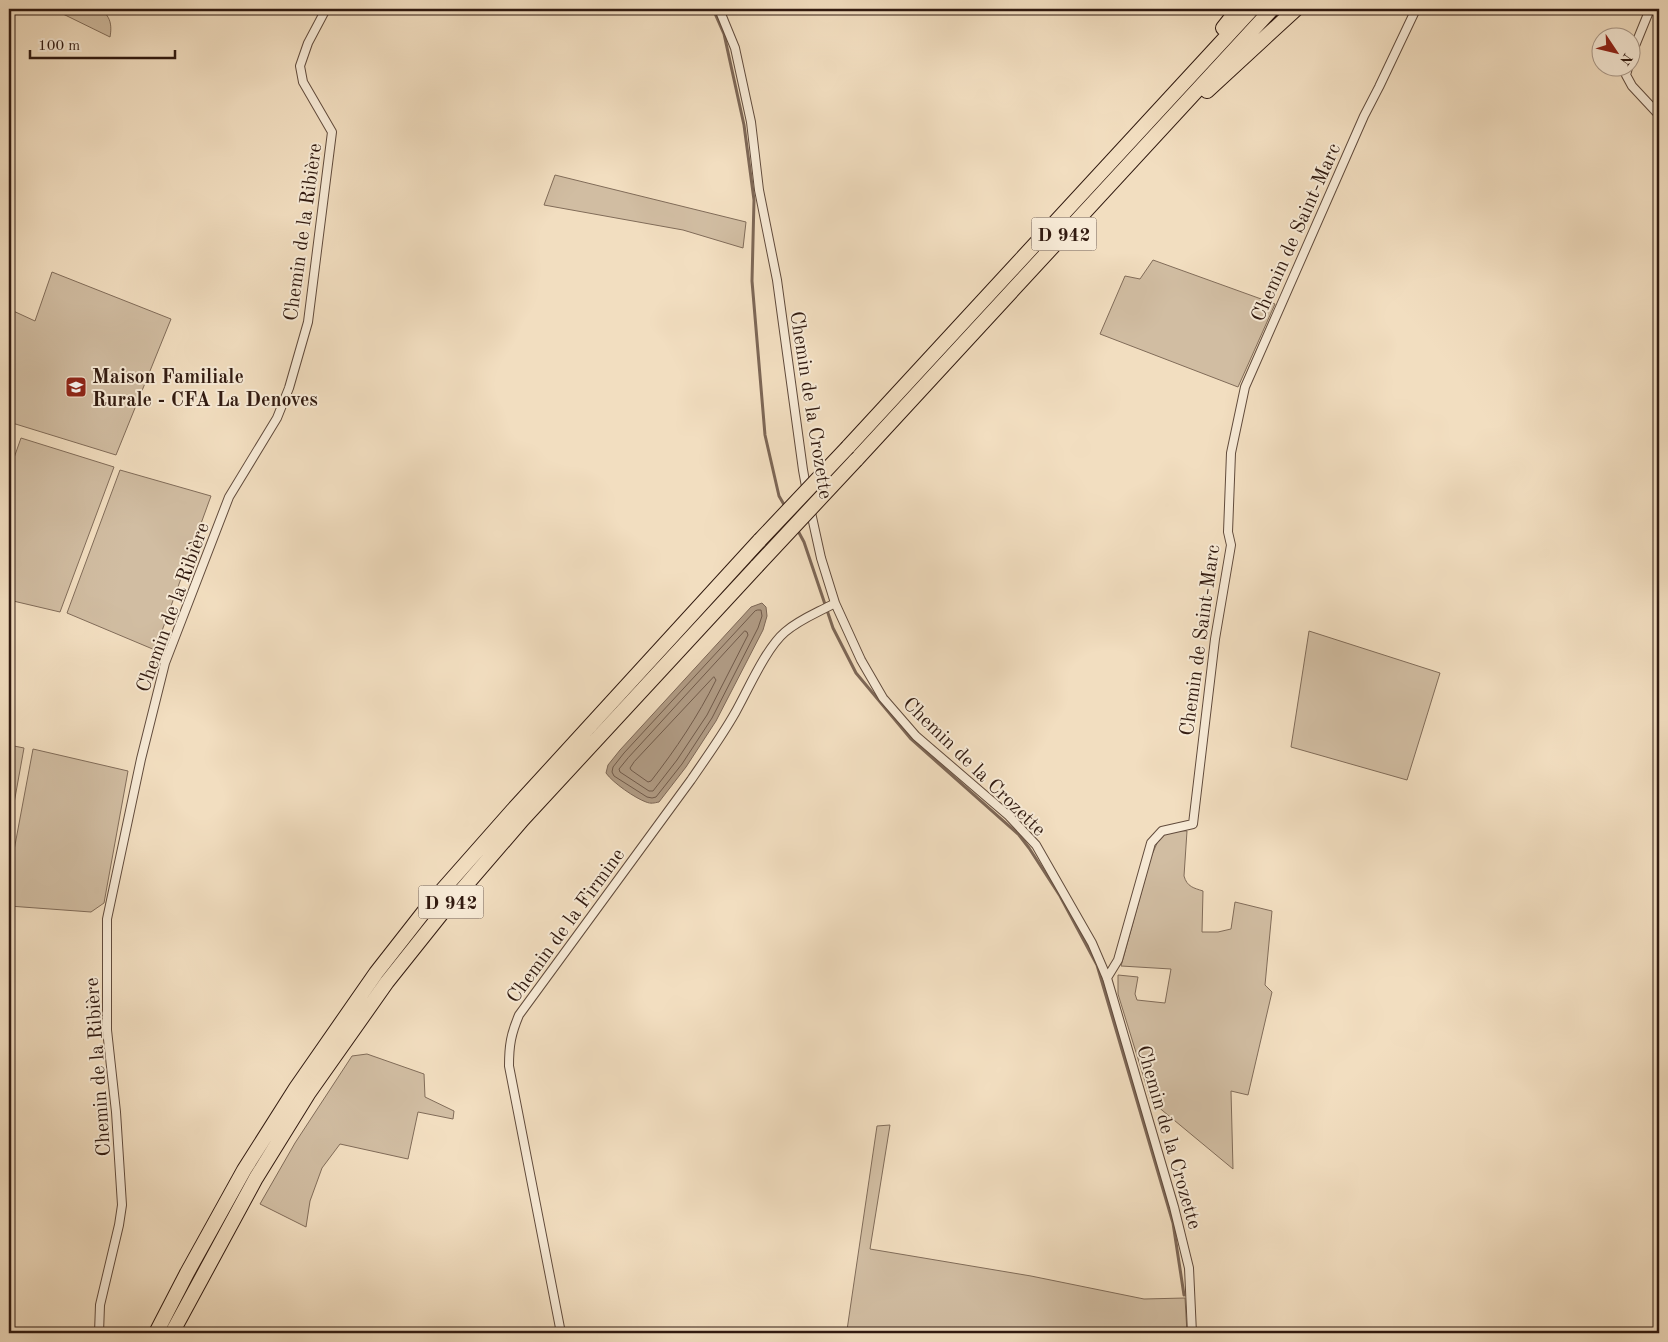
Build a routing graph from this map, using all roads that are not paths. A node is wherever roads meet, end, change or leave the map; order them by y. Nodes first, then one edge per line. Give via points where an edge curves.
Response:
1 (326, 9) edge
2 (719, 9) edge
3 (1238, 9) edge
4 (1252, 9) edge
5 (1272, 9) edge
6 (1296, 9) edge
7 (1416, 9) edge
8 (1650, 9) edge
9 (1640, 34) edge
10 (1628, 78) edge
11 (1659, 115) edge
12 (1140, 140) junction
13 (834, 603) junction
14 (1108, 978) junction
15 (99, 1333) edge
16 (156, 1333) edge
17 (172, 1333) edge
18 (561, 1333) edge
19 (1192, 1333) edge

1 - 15 street, Chemin de la Ribière via 300,66 303,82 332,132 308,322 277,418 229,497 165,663 107,919 107,1030 122,1205 100,1305
2 - 13 street, Chemin de la Crozette via 735,48 751,122 803,470
3 - 12 highway, D 942
4 - 12 highway, D 942
5 - 12 highway, D 942
6 - 12 highway, D 942 via 1185,111
7 - 14 street, Chemin de Saint-Marc via 1364,116 1245,387 1231,453 1228,532 1231,545 1214,639 1193,824 1162,831 1151,843 1118,960
8 - 9 street
10 - 11 street
12 - 16 highway, D 942, bridge via 760,540 430,904 345,1016 296,1088 244,1170
12 - 17 highway, D 942, bridge via 856,460 523,819 386,982 308,1094 256,1178
13 - 14 street, Chemin de la Crozette via 883,698 916,736 1009,816 1036,845 1092,943
13 - 18 street, Chemin de la Firmine via 804,619 774,644 712,750 519,1015 512,1030 509,1066
14 - 19 street, Chemin de la Crozette via 1189,1268

